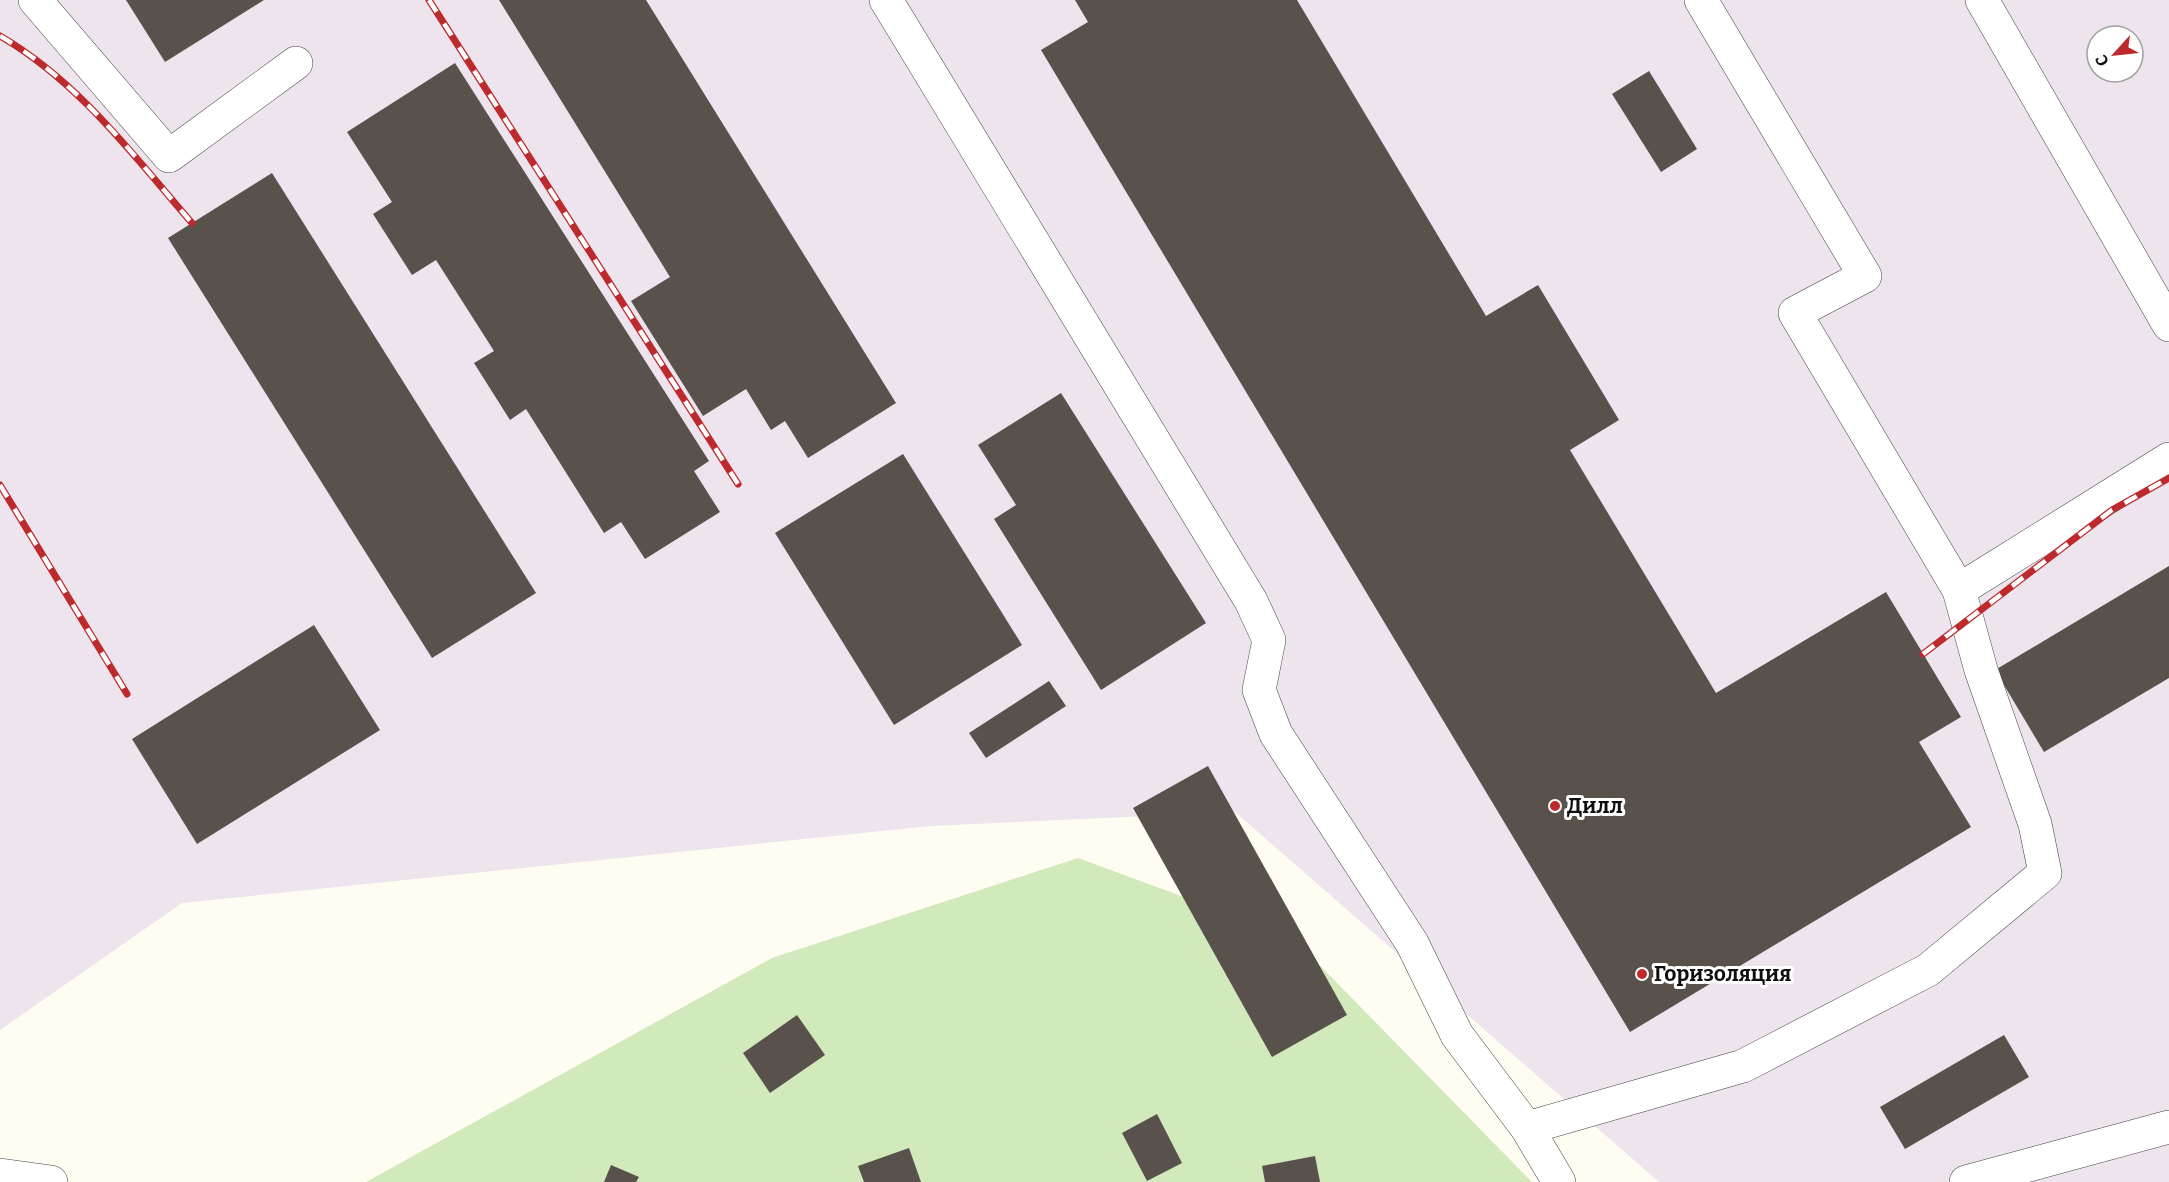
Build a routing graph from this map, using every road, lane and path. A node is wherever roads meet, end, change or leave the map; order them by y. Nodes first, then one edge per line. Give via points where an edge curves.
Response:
1 (35, 0) edge
2 (886, 0) edge
3 (1701, 0) edge
4 (1982, 0) edge
5 (296, 63) dead end
6 (2169, 326) edge
7 (2169, 459) edge
8 (1959, 590) junction
9 (2169, 1126) edge
10 (1527, 1128) junction
11 (0, 1175) edge
12 (51, 1182) edge
13 (1559, 1182) edge
14 (1966, 1182) edge

1 - 5 street via 169,156
2 - 10 street via 1251,601 1269,640 1259,690 1276,734 1412,943 1457,1035
3 - 8 street via 1865,276 1795,313
4 - 6 street
7 - 8 street
8 - 10 street via 1981,670 2035,824 2045,873 1928,970 1743,1066
9 - 14 street
10 - 13 street
11 - 12 street

